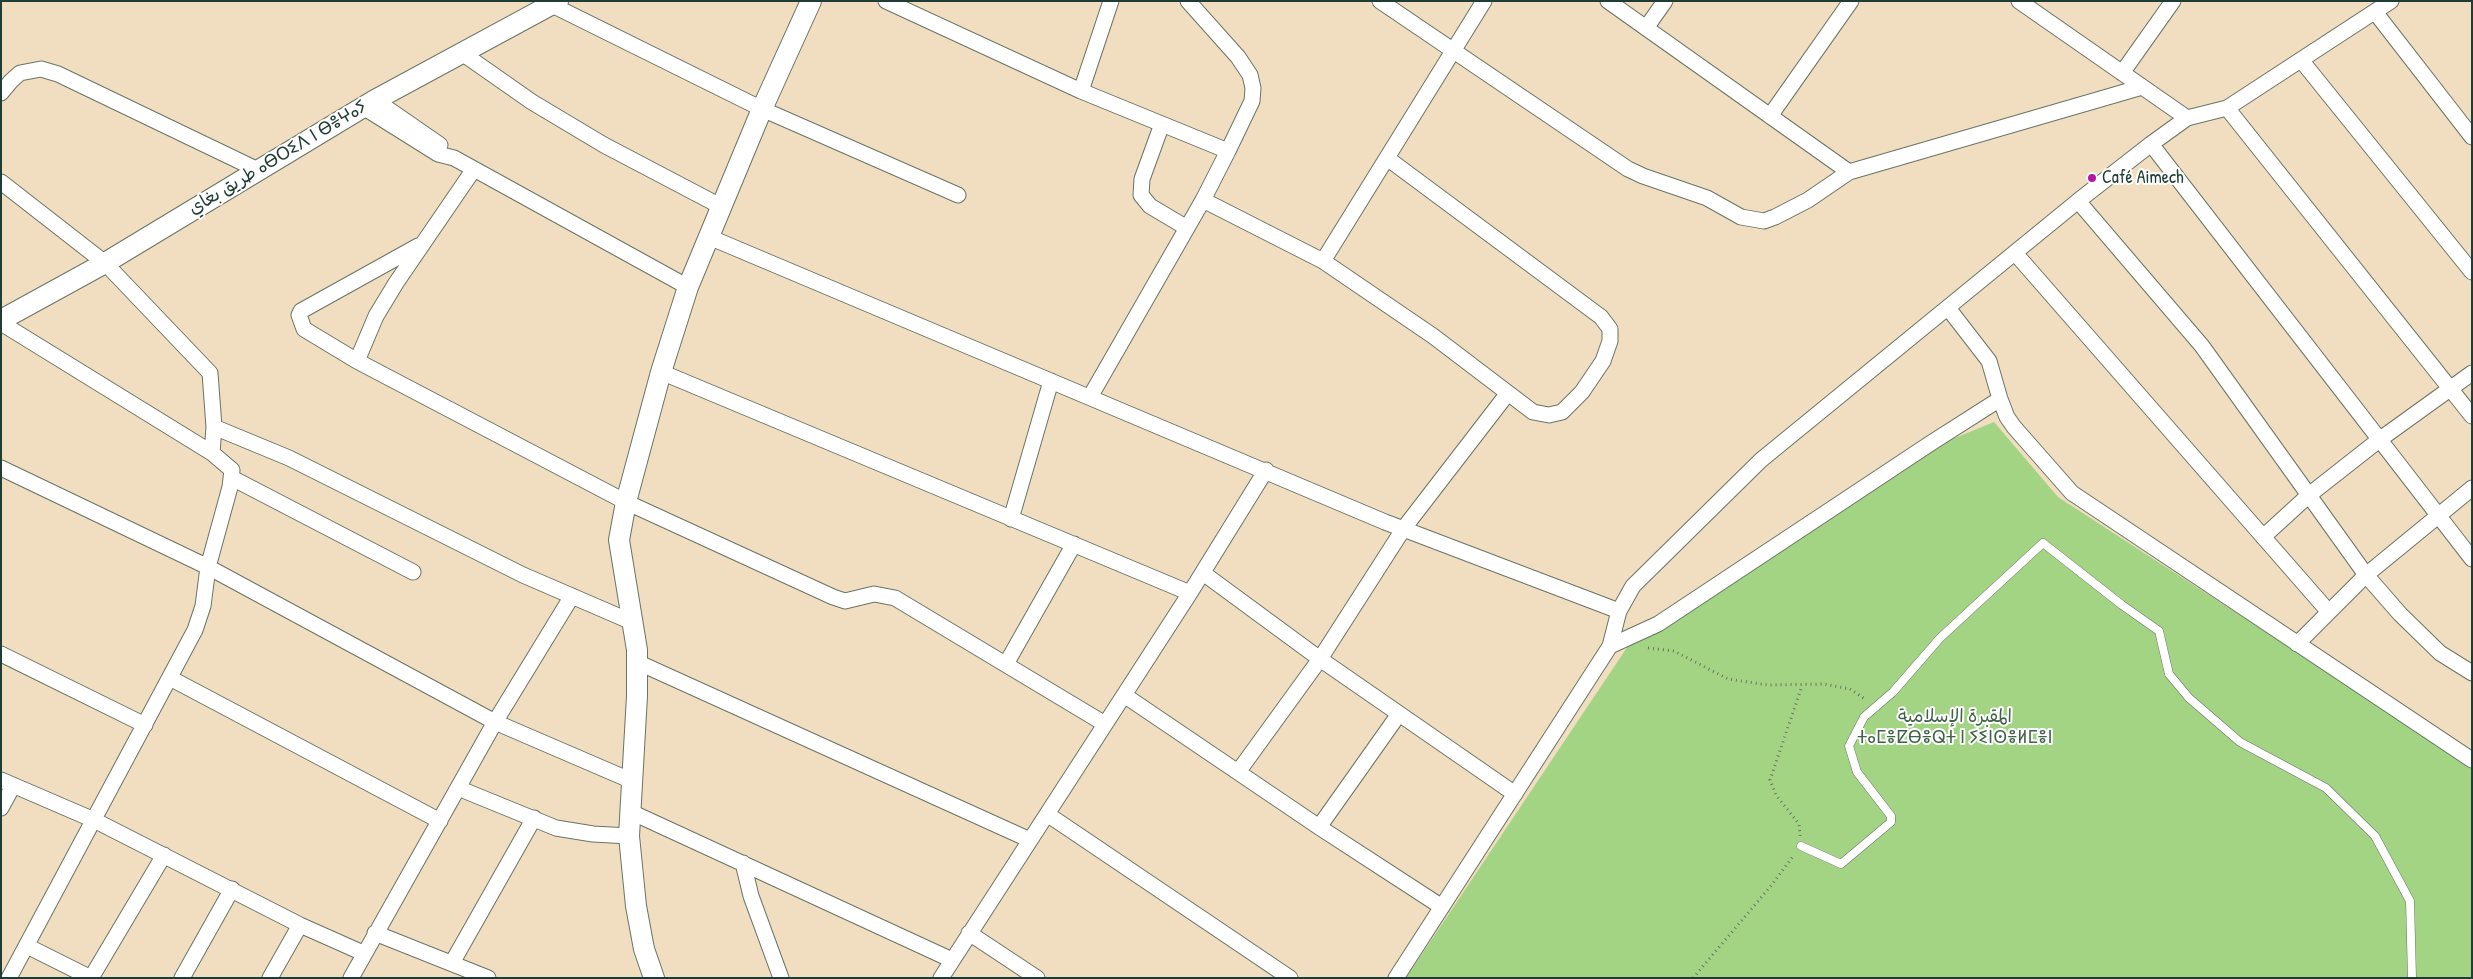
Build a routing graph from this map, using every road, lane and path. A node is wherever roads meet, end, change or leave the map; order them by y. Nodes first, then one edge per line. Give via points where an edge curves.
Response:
1 (811, 1) edge
2 (886, 1) edge
3 (1111, 1) edge
4 (1188, 1) edge
5 (1380, 1) edge
6 (1484, 1) edge
7 (1608, 1) edge
8 (1665, 1) edge
9 (1851, 1) edge
10 (2019, 1) edge
11 (2172, 1) edge
12 (2391, 1) edge
13 (555, 3) edge
14 (2375, 12) junction
15 (1646, 28) junction
16 (1453, 51) junction
17 (462, 52) junction
18 (2301, 60) junction
19 (2122, 73) junction
20 (2142, 87) junction
21 (1081, 91) junction
22 (1, 93) edge
23 (369, 104) junction
24 (2227, 108) junction
25 (762, 109) junction
26 (1770, 116) junction
27 (2187, 118) junction
28 (1162, 124) junction
29 (2472, 137) edge
30 (2152, 144) junction
31 (1228, 151) junction
32 (1387, 158) junction
33 (474, 169) junction
34 (260, 171) junction
35 (1849, 172) junction
36 (1, 182) edge
37 (958, 195) dead end
38 (1203, 200) junction
39 (2078, 201) junction
40 (722, 207) junction
41 (1187, 228) junction
42 (709, 237) junction
43 (422, 244) junction
44 (2015, 253) junction
45 (1323, 261) junction
46 (105, 263) junction
47 (2472, 272) edge
48 (688, 287) junction
49 (1948, 308) junction
50 (1, 322) edge
51 (357, 361) junction
52 (661, 372) junction
53 (2472, 373) edge
54 (1050, 381) junction
55 (2450, 388) junction
56 (1508, 393) junction
57 (1090, 397) junction
58 (2000, 400) junction
59 (2471, 414) edge
60 (214, 427) junction
61 (2379, 440) junction
62 (212, 453) junction
63 (1, 468) edge
64 (1266, 470) junction
65 (232, 478) junction
66 (2472, 488) edge
67 (2309, 495) junction
68 (626, 502) junction
69 (2437, 515) junction
70 (1011, 519) junction
71 (1404, 528) junction
72 (2263, 537) junction
73 (1074, 544) junction
74 (2472, 559) edge
75 (208, 566) junction
76 (413, 572) dead end
77 (1203, 572) junction
78 (2366, 575) junction
79 (1190, 594) junction
80 (572, 596) junction
81 (1619, 611) junction
82 (2328, 611) junction
83 (632, 622) junction
84 (2297, 644) junction
85 (1610, 646) junction
86 (1644, 647) dead end
87 (1, 654) edge
88 (1320, 659) junction
89 (637, 662) junction
90 (1006, 664) junction
91 (2472, 673) edge
92 (170, 678) junction
93 (1802, 686) junction
94 (1124, 694) junction
95 (1876, 706) junction
96 (1399, 714) junction
97 (495, 722) junction
98 (1105, 724) junction
99 (145, 725) junction
100 (2472, 760) edge
101 (1238, 772) junction
102 (632, 781) junction
103 (7, 783) edge
104 (458, 788) junction
105 (1515, 794) junction
106 (1, 808) edge
107 (631, 812) junction
108 (1047, 814) junction
109 (534, 818) junction
110 (94, 820) junction
111 (440, 821) junction
112 (1319, 828) junction
113 (629, 836) junction
114 (1030, 840) junction
115 (1801, 846) junction
116 (164, 855) junction
117 (743, 863) junction
118 (232, 889) junction
119 (1442, 906) junction
120 (300, 925) junction
121 (375, 933) junction
122 (969, 933) junction
123 (27, 946) junction
124 (363, 954) junction
125 (952, 960) junction
126 (452, 963) junction
127 (9, 978) edge
128 (91, 978) edge
129 (182, 978) edge
130 (270, 978) edge
131 (350, 978) edge
132 (488, 978) edge
133 (654, 978) edge
134 (781, 978) edge
135 (941, 978) edge
136 (1037, 978) edge
137 (1290, 978) edge
138 (1396, 978) edge
139 (1693, 978) edge
140 (2412, 978) edge

1 - 25 street
2 - 21 street
3 - 21 street
4 - 31 street via 1250,75 1252,102
5 - 16 street
6 - 16 street
7 - 15 street
8 - 15 street
9 - 26 street
10 - 19 street
11 - 19 street
12 - 14 street
13 - 17 street, طريق بغاي ⴰⴱⵔⵉⴷ ⵏ ⴱⴻⵖⴰⵢ
13 - 25 street
14 - 18 street
14 - 29 street
15 - 26 street
16 - 32 street
16 - 35 street via 1628,169 1707,198 1741,217 1764,220 1775,217 1808,200
17 - 23 street, طريق بغاي ⴰⴱⵔⵉⴷ ⵏ ⴱⴻⵖⴰⵢ
17 - 40 street via 532,102 596,141
18 - 24 street
18 - 47 street
19 - 20 street
20 - 27 street
20 - 35 street
21 - 28 street
22 - 34 street via 20,73 42,69
23 - 33 street via 417,142
23 - 34 street, طريق بغاي ⴰⴱⵔⵉⴷ ⵏ ⴱⴻⵖⴰⵢ
24 - 27 street
24 - 55 street
25 - 37 street
25 - 40 street
26 - 35 street
27 - 30 street
28 - 31 street
28 - 41 street via 1142,180 1141,194 1150,206
30 - 39 street
30 - 61 street
31 - 38 street
32 - 45 street
32 - 56 street via 1602,317 1610,329 1610,341 1603,361 1582,392 1562,412 1549,415 1533,412
33 - 43 street
33 - 48 street
34 - 46 street, طريق بغاي ⴰⴱⵔⵉⴷ ⵏ ⴱⴻⵖⴰⵢ
36 - 46 street
38 - 41 street
38 - 45 street
39 - 44 street
39 - 67 street via 2202,346
40 - 42 street
41 - 57 street
42 - 48 street
42 - 54 street
43 - 51 street via 376,316
43 - 51 street via 301,311 299,319 304,328
44 - 49 street
44 - 72 street
45 - 56 street via 1433,336
46 - 50 street, طريق بغاي ⴰⴱⵔⵉⴷ ⵏ ⴱⴻⵖⴰⵢ
46 - 60 street via 210,373
48 - 52 street
49 - 58 street via 1989,360
49 - 81 street via 1761,460 1633,586
50 - 62 street
51 - 68 street
52 - 68 street
52 - 70 street
53 - 55 street
54 - 57 street
54 - 70 street
55 - 59 street
55 - 61 street
56 - 71 street
57 - 64 street
58 - 84 street via 2014,427 2072,492
58 - 85 street via 1658,624
60 - 62 street
60 - 80 street via 289,458
61 - 67 street
61 - 69 street
62 - 65 street via 229,465
63 - 75 street
64 - 71 street
64 - 77 street
65 - 75 street
65 - 76 street
66 - 69 street
67 - 72 street
67 - 78 street
68 - 83 street via 619,540
68 - 90 street via 833,597 845,601 874,594 895,598
69 - 74 street
69 - 78 street
70 - 73 street
71 - 81 street
71 - 88 street
72 - 82 street
73 - 79 street
73 - 90 street
75 - 92 street via 196,630
75 - 97 street
77 - 79 street
77 - 88 street
78 - 82 street
78 - 91 street via 2440,653
79 - 94 street
80 - 83 street
80 - 97 street
81 - 85 street
82 - 84 street
83 - 89 street
84 - 100 street
85 - 105 street
86 - 93 path via 1674,651 1728,679
87 - 99 street
88 - 96 street
88 - 101 street
89 - 102 street
89 - 114 street
90 - 98 street
92 - 99 street
92 - 111 street
93 - 95 path via 1824,684 1850,689
93 - 115 path via 1770,780 1776,795 1799,824
94 - 98 street
94 - 101 street
95 - 115 lane via 1864,717 1849,746 1857,772 1891,816 1891,822 1841,864
95 - 140 lane via 1893,692 1940,638 2043,543 2159,631 2169,674 2190,698 2240,742 2326,788 2375,836 2410,901
96 - 105 street
96 - 112 street
97 - 102 street
97 - 104 street
98 - 108 street
99 - 110 street
101 - 112 street
102 - 107 street
103 - 106 street
103 - 110 street
104 - 109 street
104 - 111 street
105 - 119 street
107 - 113 street
107 - 117 street
108 - 114 street
108 - 137 street
109 - 113 street via 556,828
109 - 126 street
110 - 116 street
110 - 123 street
111 - 121 street
112 - 119 street
113 - 133 street via 638,915 644,949
114 - 122 street
115 - 139 path
116 - 118 street
116 - 128 street
117 - 125 street
117 - 134 street via 751,896
118 - 120 street
118 - 129 street
119 - 138 street
120 - 124 street
120 - 130 street
121 - 124 street
121 - 126 street
122 - 125 street
122 - 136 street
123 - 127 street
123 - 128 street
124 - 131 street
125 - 135 street
126 - 132 street

